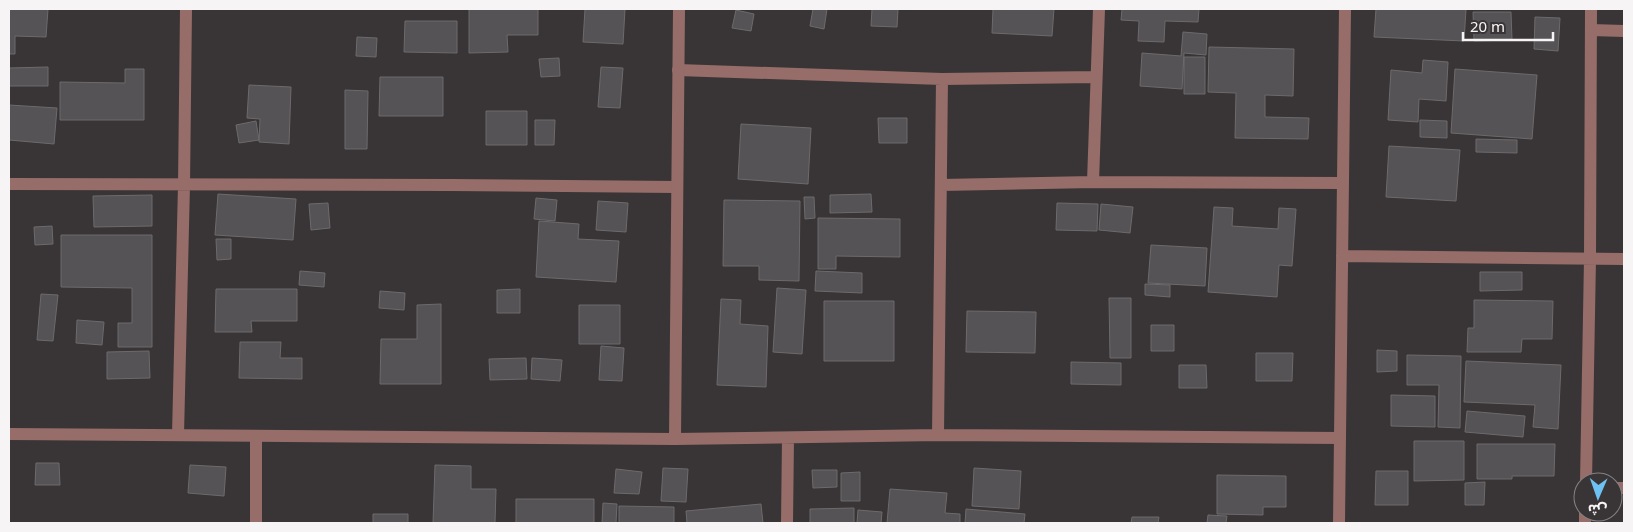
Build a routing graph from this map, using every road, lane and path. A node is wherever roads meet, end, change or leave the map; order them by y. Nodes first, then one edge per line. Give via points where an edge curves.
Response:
1 (186, 9) edge
2 (679, 9) edge
3 (1099, 9) edge
4 (1345, 9) edge
5 (1591, 9) edge
6 (1591, 30) junction
7 (1624, 31) edge
8 (678, 70) junction
9 (1096, 78) junction
10 (942, 80) junction
11 (1092, 182) junction
12 (1343, 182) junction
13 (9, 184) edge
14 (184, 185) junction
15 (940, 185) junction
16 (677, 188) junction
17 (1342, 256) junction
18 (1590, 259) junction
19 (1624, 259) edge
20 (9, 434) edge
21 (178, 435) junction
22 (938, 435) junction
23 (256, 436) junction
24 (788, 438) junction
25 (1340, 438) junction
26 (675, 439) junction
27 (1586, 472) edge
28 (256, 523) edge
29 (787, 523) edge
30 (1339, 523) edge

1 - 14 street
2 - 8 street
3 - 9 street
4 - 12 street
5 - 6 street
6 - 7 street
6 - 18 street
8 - 10 street
8 - 16 street
9 - 10 street
9 - 11 street
10 - 15 street
11 - 12 street
11 - 15 street
12 - 17 street
13 - 14 street
14 - 16 street
14 - 21 street
15 - 22 street
16 - 26 street
17 - 18 street
17 - 25 street
18 - 19 street
18 - 27 street
20 - 21 street
21 - 23 street
22 - 24 street
22 - 25 street
23 - 26 street
23 - 28 street
24 - 26 street
24 - 29 street
25 - 30 street

